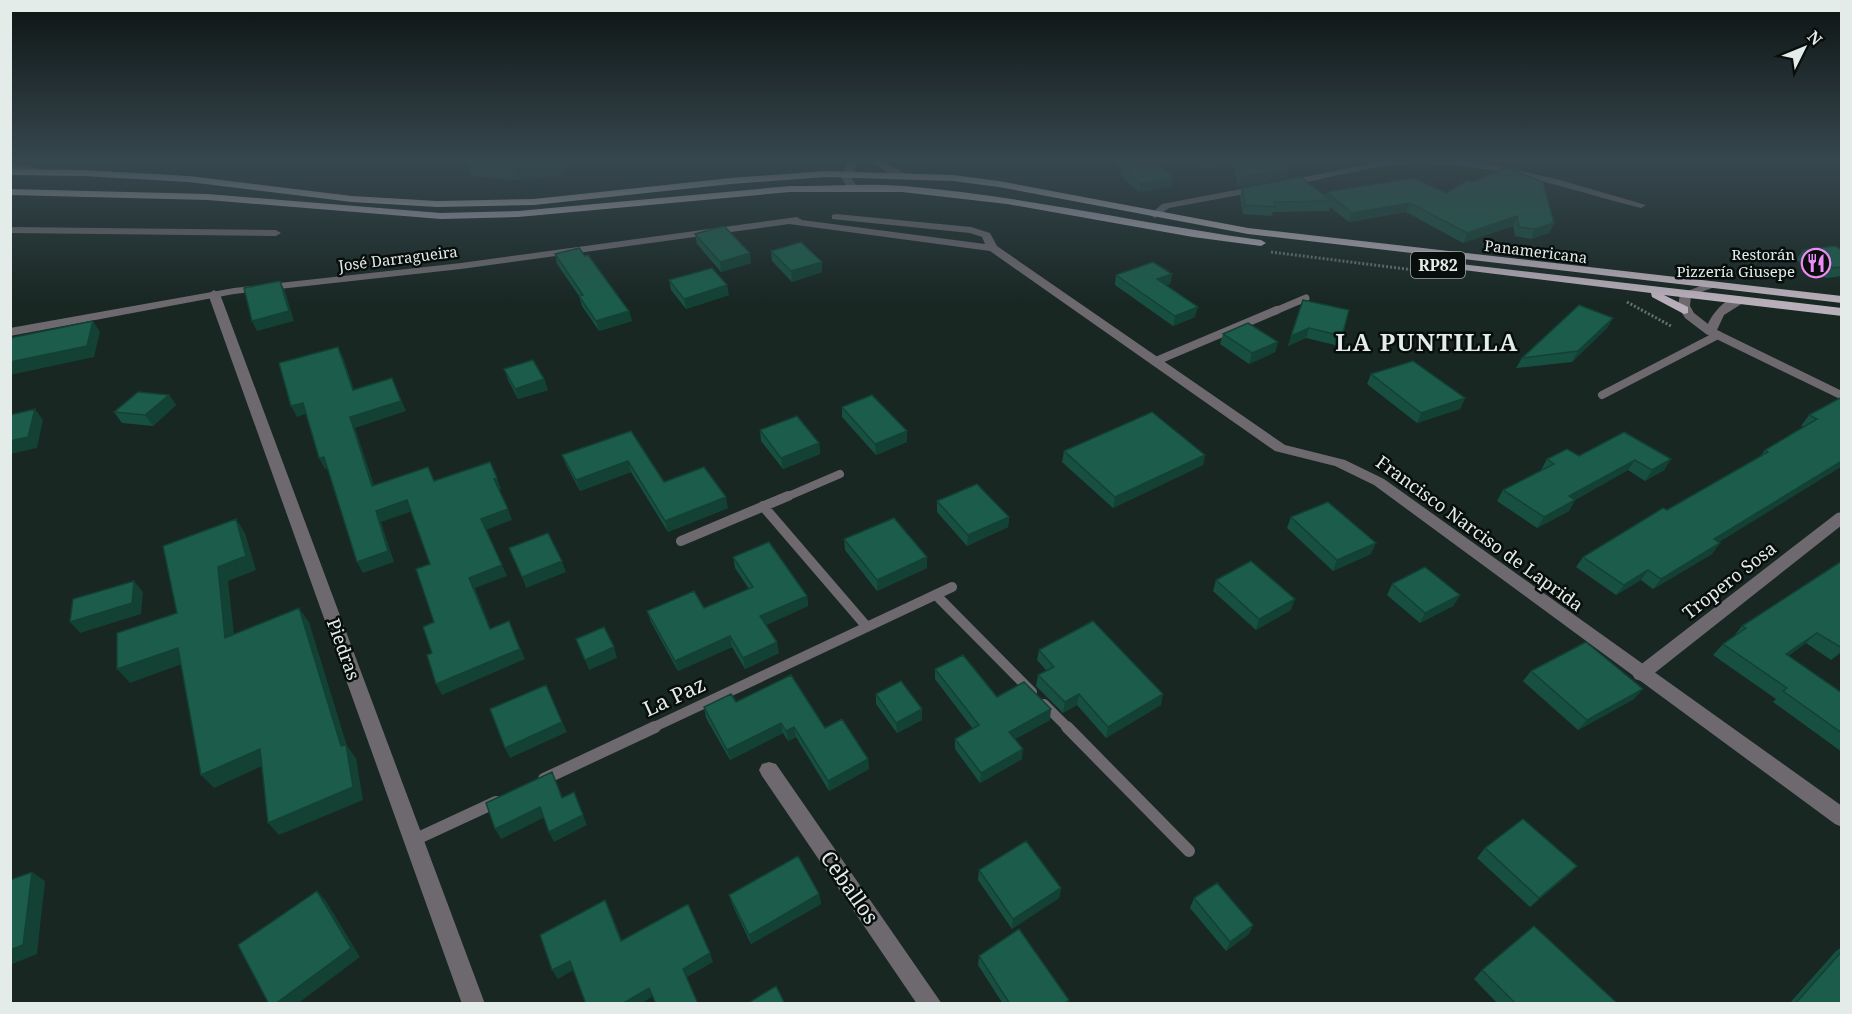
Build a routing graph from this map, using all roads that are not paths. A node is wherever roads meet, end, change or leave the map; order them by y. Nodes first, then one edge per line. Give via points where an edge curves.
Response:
1 (347, 208) edge
2 (580, 208) edge
3 (1046, 208) edge
4 (1121, 208) edge
5 (1163, 208) edge
6 (1155, 215) junction
7 (10, 230) edge
8 (276, 233) dead end
9 (993, 248) joint
10 (1708, 286) junction
11 (1639, 289) junction
12 (214, 294) junction
13 (1686, 294) junction
14 (1306, 298) edge
15 (1739, 300) junction
16 (1842, 300) edge
17 (1684, 310) junction
18 (1842, 312) edge
19 (10, 332) edge
20 (1714, 333) junction
21 (1156, 361) junction
22 (1602, 395) dead end
23 (1842, 396) edge
24 (840, 474) dead end
25 (763, 506) junction
26 (1842, 517) edge
27 (681, 541) dead end
28 (952, 587) dead end
29 (936, 595) junction
30 (867, 627) junction
31 (1641, 674) junction
32 (769, 770) dead end
33 (533, 784) edge
34 (511, 795) edge
35 (1842, 818) edge
36 (414, 840) junction
37 (1189, 851) dead end
38 (474, 1004) edge
39 (931, 1004) edge

1 - 2 main road, Panamericana / RP82 via 441,216
3 - 11 main road, Panamericana / RP82 via 1204,236
4 - 6 main road, Panamericana / RP82
5 - 6 street
6 - 10 main road, Panamericana / RP82 via 1325,241
7 - 8 street
9 - 12 street, José Darragueira via 789,221
9 - 21 street, Francisco Narciso de Laprida
10 - 13 street
10 - 16 main road, Panamericana / RP82
11 - 13 main road, Panamericana / RP82
11 - 17 main road
12 - 19 street, José Darragueira
12 - 36 street, Piedras
13 - 15 main road, Panamericana / RP82
13 - 17 street
14 - 21 lane
15 - 18 main road, Panamericana / RP82
15 - 20 street via 1719,313
17 - 20 street
20 - 22 lane
20 - 23 street
21 - 31 street, Francisco Narciso de Laprida via 1280,448 1339,463 1379,482
24 - 25 lane
25 - 27 lane
25 - 30 lane
26 - 31 street, Tropero Sosa
28 - 29 lane, La Paz
29 - 30 lane, La Paz
29 - 37 lane
30 - 33 lane, La Paz
31 - 35 street, Francisco Narciso de Laprida
32 - 39 street, Ceballos
34 - 36 lane
36 - 38 street, Piedras

